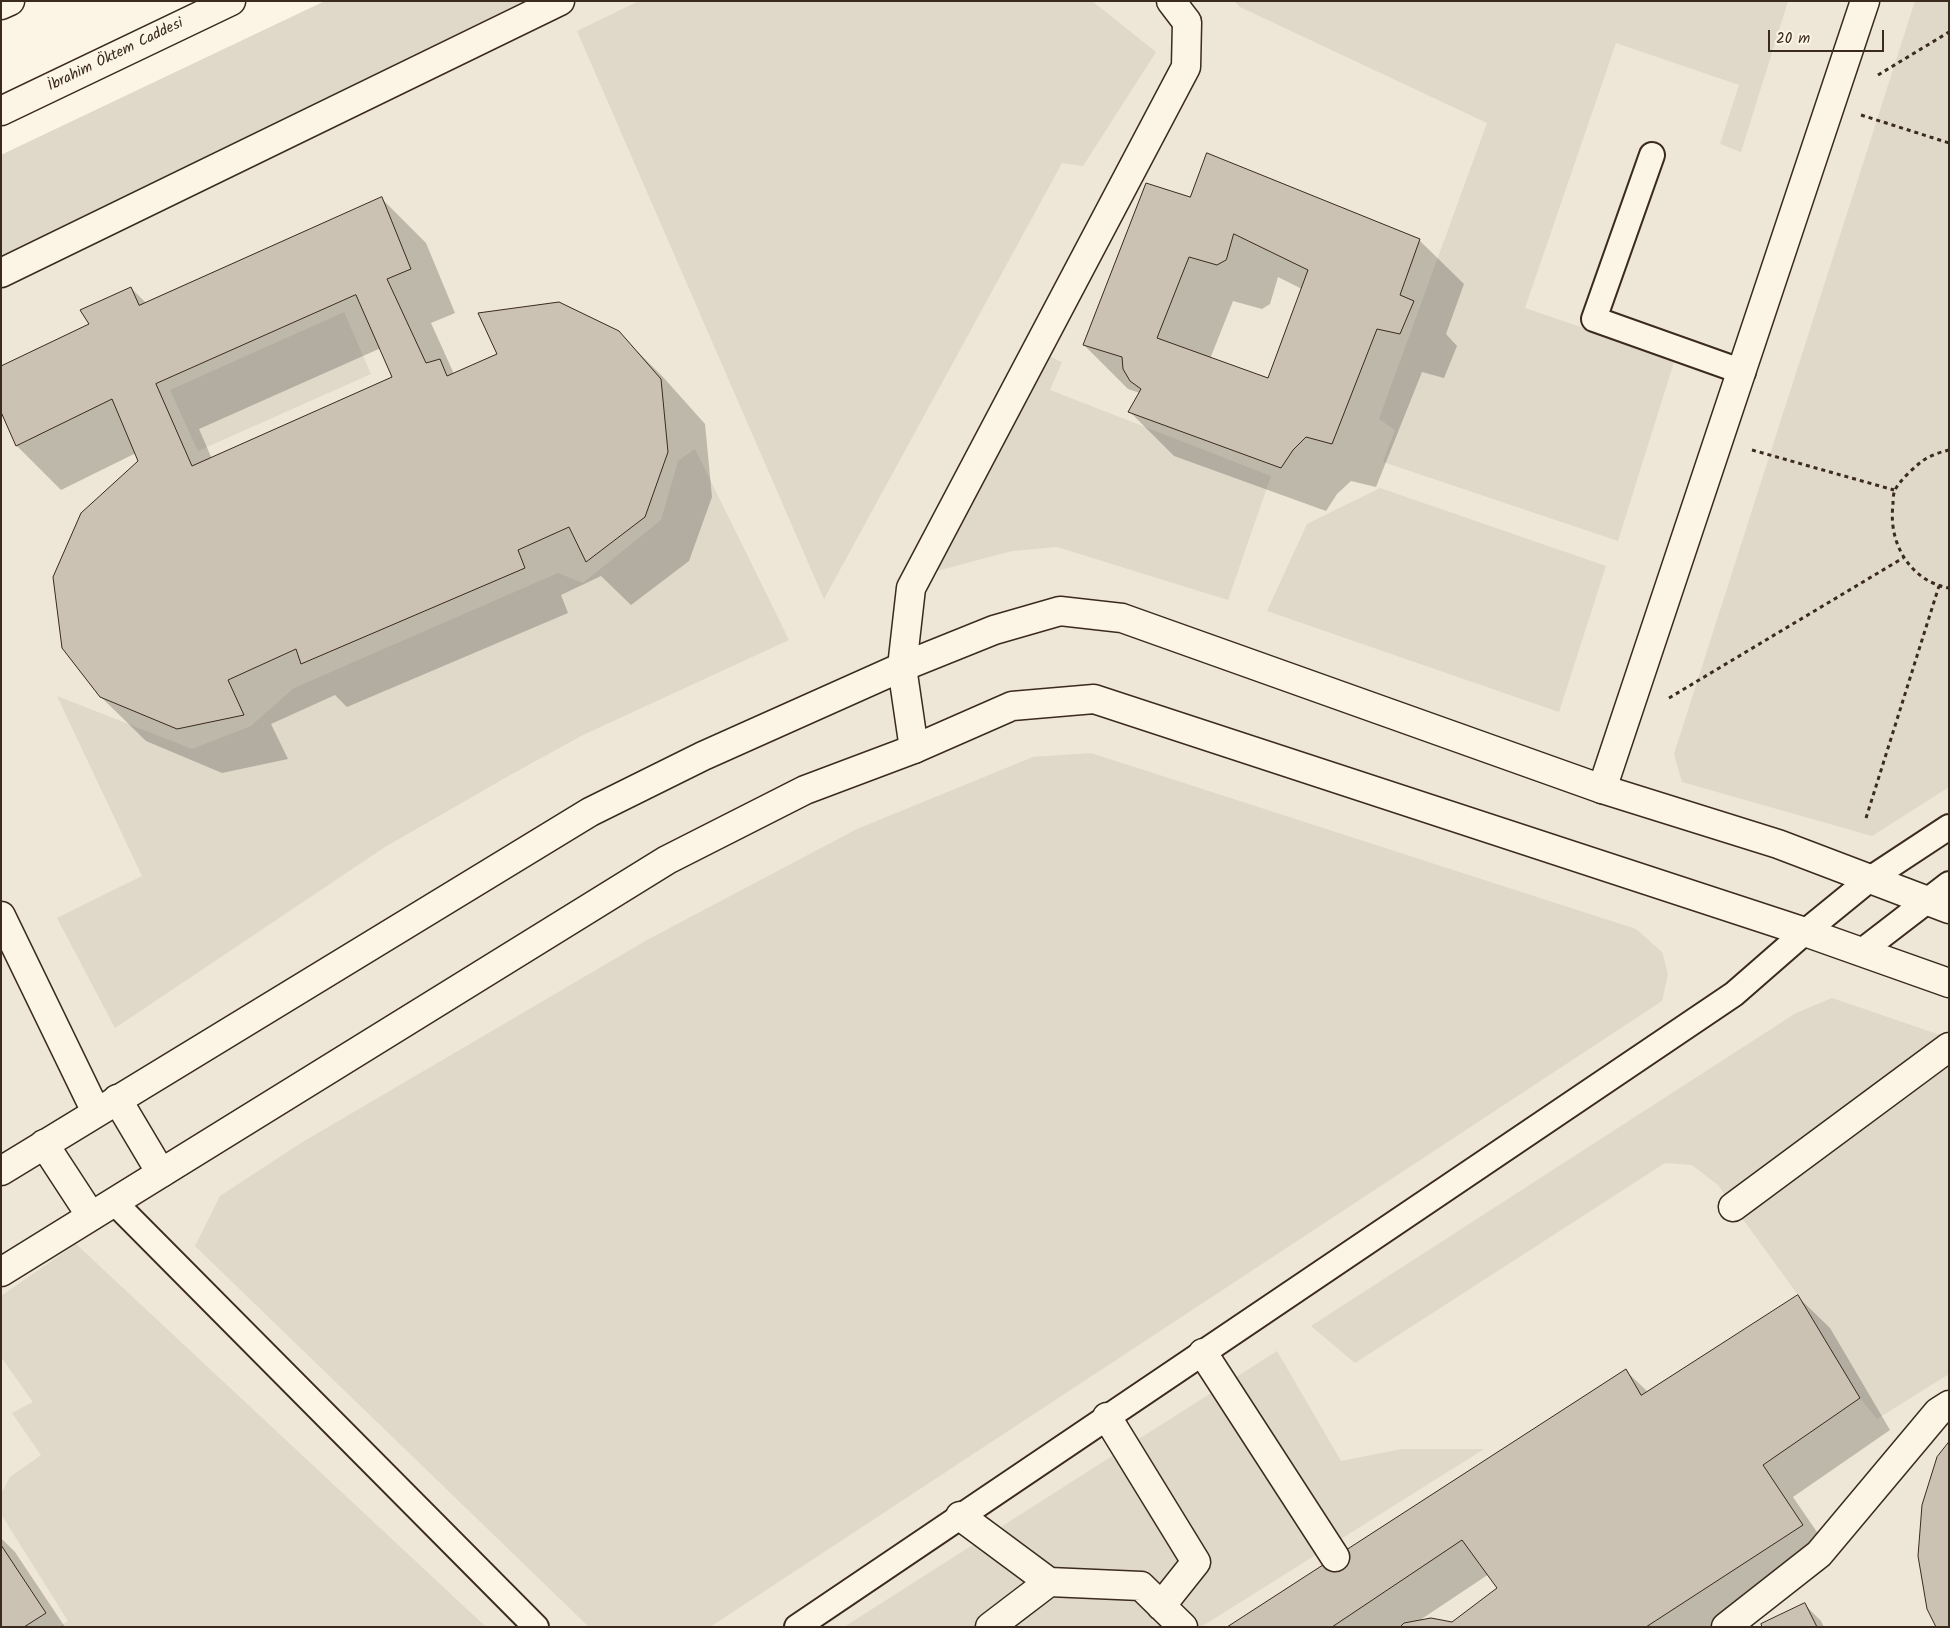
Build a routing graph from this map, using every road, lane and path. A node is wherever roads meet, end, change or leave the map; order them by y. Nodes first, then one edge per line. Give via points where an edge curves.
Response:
1 (10, 1) edge
2 (231, 1) edge
3 (560, 1) edge
4 (1171, 1) edge
5 (1865, 1) edge
6 (1, 5) edge
7 (1949, 32) edge
8 (1830, 105) junction
9 (1, 111) edge
10 (1949, 143) edge
11 (1652, 155) dead end
12 (1, 273) edge
13 (1743, 372) junction
14 (1720, 440) junction
15 (1949, 450) edge
16 (1894, 490) junction
17 (1903, 558) junction
18 (1939, 586) junction
19 (1949, 588) edge
20 (902, 667) junction
21 (1624, 725) junction
22 (914, 749) junction
23 (1602, 789) junction
24 (1866, 818) dead end
25 (1949, 827) edge
26 (1870, 879) junction
27 (1942, 898) edge
28 (1, 916) edge
29 (1806, 932) junction
30 (1862, 951) junction
31 (1949, 983) edge
32 (1949, 1047) edge
33 (106, 1106) junction
34 (44, 1144) junction
35 (1, 1171) edge
36 (161, 1173) junction
37 (114, 1202) junction
38 (1733, 1207) dead end
39 (91, 1216) junction
40 (1, 1272) edge
41 (1203, 1353) junction
42 (1949, 1405) edge
43 (1107, 1417) junction
44 (960, 1516) junction
45 (1335, 1557) dead end
46 (1049, 1582) junction
47 (1161, 1606) junction
48 (536, 1627) edge
49 (797, 1627) edge
50 (990, 1627) edge
51 (1183, 1627) edge
52 (1726, 1627) edge

1 - 6 street
2 - 9 street, İbrahim Öktem Caddesi
3 - 12 street
4 - 20 street via 1187,22 1186,67 911,588
5 - 8 street
7 - 8 path
8 - 10 path
8 - 13 street
11 - 13 lane via 1594,318
13 - 14 street
14 - 16 path
14 - 21 street
15 - 16 path via 1926,458
16 - 17 path via 1894,537
17 - 18 path via 1919,575
17 - 21 path
18 - 19 path
18 - 24 path
20 - 22 street
20 - 23 street via 994,630 1060,611 1122,618
20 - 33 street via 703,756 590,812
21 - 23 street
22 - 29 street via 1012,706 1094,699
22 - 36 street via 805,790 667,860
23 - 26 street via 1778,844
25 - 26 lane
26 - 27 street
26 - 29 lane
27 - 30 lane
28 - 33 street
29 - 30 street
29 - 41 lane via 1734,994
30 - 31 street
32 - 38 street
33 - 34 street
33 - 36 street
34 - 35 street
34 - 39 street
36 - 37 street
37 - 39 street
37 - 48 lane
39 - 40 street
41 - 43 lane
41 - 45 street
42 - 52 street via 1938,1412 1819,1554
43 - 44 lane
43 - 47 street via 1196,1562
44 - 46 street
44 - 49 lane
46 - 47 street via 1141,1586
46 - 50 street
47 - 51 street

